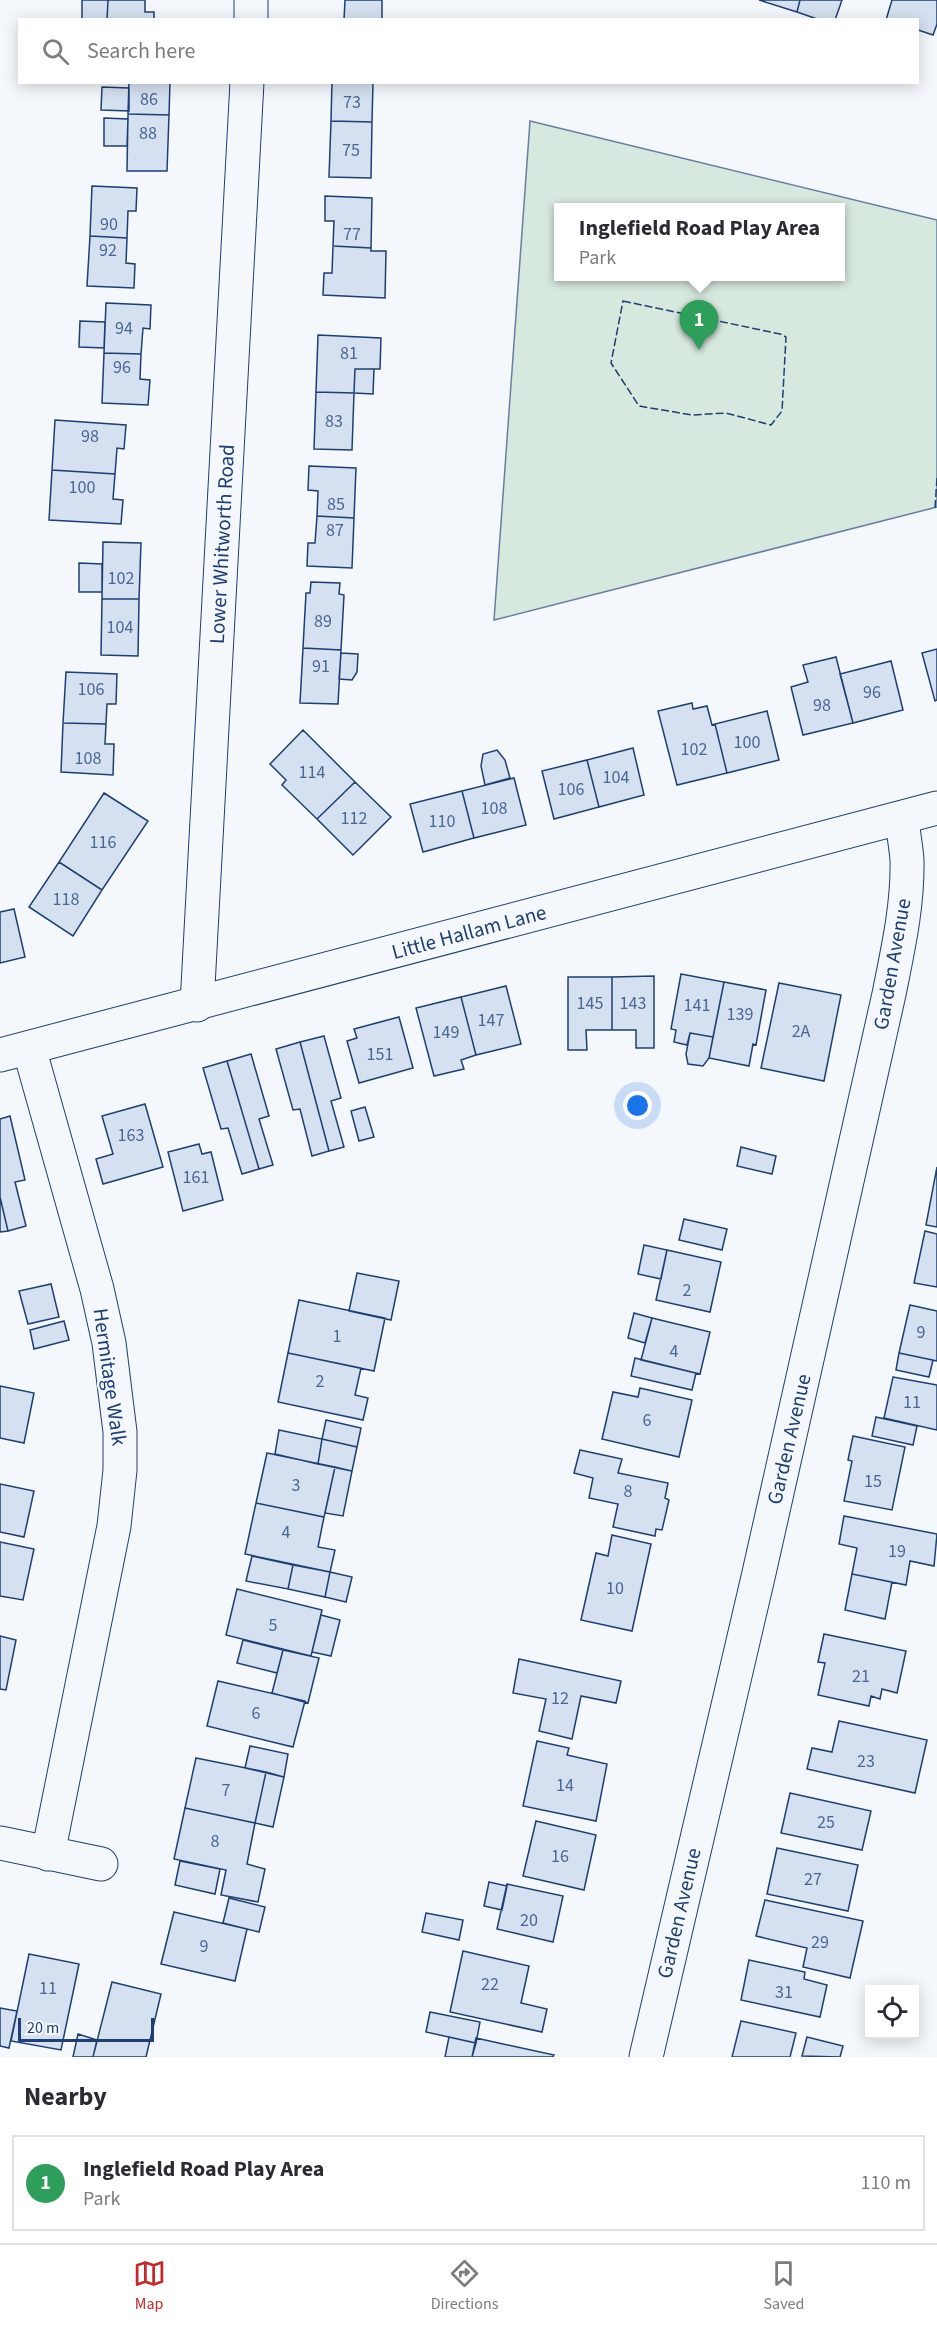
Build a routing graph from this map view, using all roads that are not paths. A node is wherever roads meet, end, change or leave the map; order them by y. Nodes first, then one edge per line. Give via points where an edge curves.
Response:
1 (252, 0) edge
2 (250, 18) edge
3 (247, 84) edge
4 (937, 808) edge
5 (902, 818) junction
6 (196, 1005) junction
7 (14, 1051) edge
8 (0, 1844) edge
9 (48, 1854) junction
10 (101, 1864) dead end
11 (646, 2057) edge

1 - 2 street
3 - 6 street, Lower Whitworth Road
4 - 5 street, Little Hallam Lane
5 - 6 street, Little Hallam Lane
5 - 11 street, Garden Avenue via 907,883 889,994
6 - 7 street, Little Hallam Lane
7 - 9 street, Hermitage Walk via 97,1289 109,1342 120,1432 114,1526
8 - 9 street
9 - 10 street

